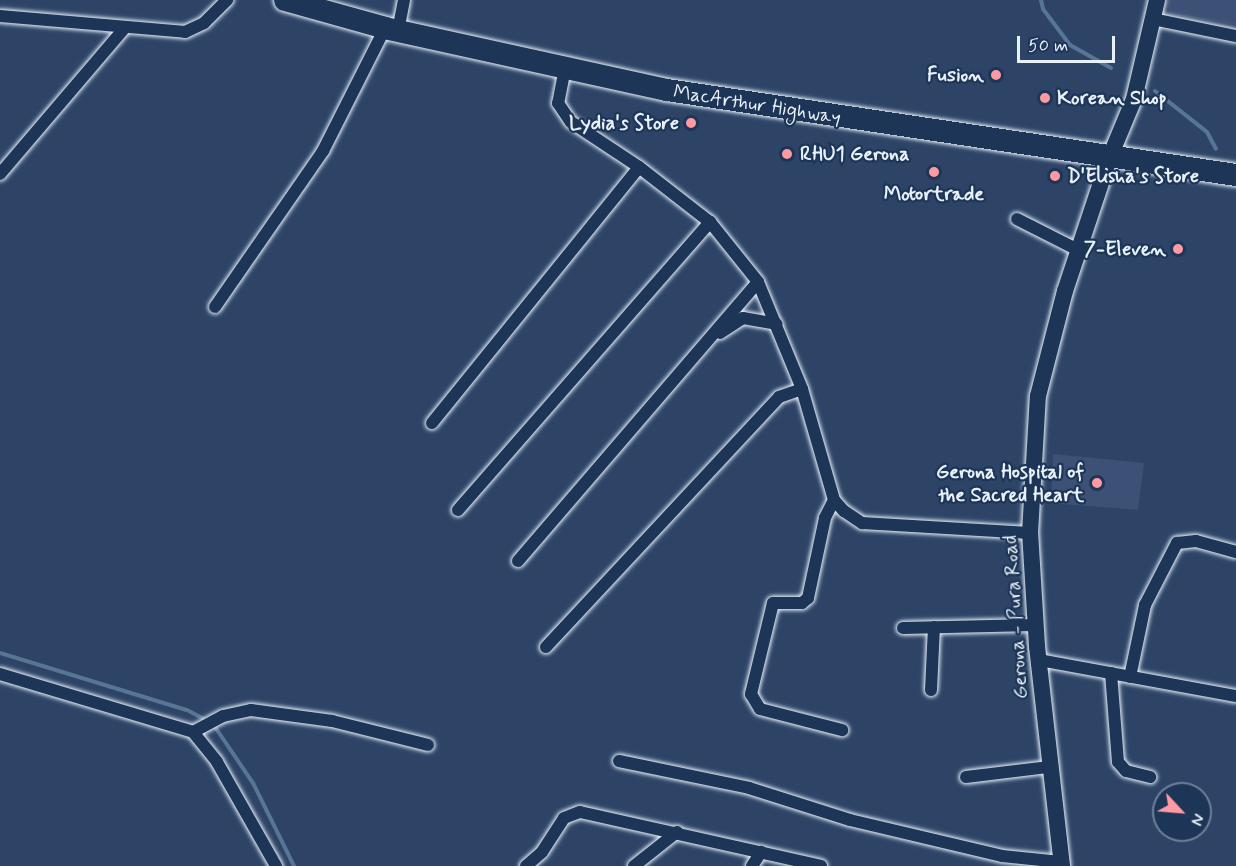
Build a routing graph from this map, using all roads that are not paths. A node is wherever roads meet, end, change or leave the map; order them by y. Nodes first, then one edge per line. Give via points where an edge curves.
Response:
1 (227, 0) edge
2 (285, 0) edge
3 (404, 0) edge
4 (1157, 0) edge
5 (0, 16) edge
6 (1153, 19) junction
7 (124, 29) junction
8 (392, 29) junction
9 (1236, 36) edge
10 (565, 68) junction
11 (1109, 159) junction
12 (639, 167) junction
13 (0, 174) edge
14 (1236, 176) edge
15 (1017, 219) dead end
16 (710, 222) junction
17 (1080, 251) junction
18 (758, 282) junction
19 (215, 306) dead end
20 (777, 324) junction
21 (709, 340) junction
22 (802, 389) junction
23 (432, 423) dead end
24 (834, 500) junction
25 (458, 510) dead end
26 (1030, 533) junction
27 (1236, 552) edge
28 (518, 561) dead end
29 (1035, 625) junction
30 (934, 627) junction
31 (903, 628) dead end
32 (546, 646) dead end
33 (1039, 660) junction
34 (1111, 673) junction
35 (0, 674) edge
36 (1130, 677) junction
37 (931, 690) dead end
38 (1236, 696) edge
39 (842, 730) dead end
40 (193, 732) junction
41 (428, 745) dead end
42 (619, 761) dead end
43 (1049, 767) junction
44 (966, 777) dead end
45 (1150, 777) dead end
46 (677, 832) junction
47 (761, 852) junction
48 (1062, 864) edge
49 (276, 866) edge
50 (526, 866) edge
51 (634, 866) edge
52 (752, 866) edge
53 (822, 866) edge

1 - 7 street via 196,30
2 - 8 highway, MacArthur Highway
3 - 8 street
4 - 6 main road, Gerona - Pura Road
5 - 7 street
6 - 9 street
6 - 11 main road, Gerona - Pura Road via 1134,99
7 - 13 street
8 - 10 highway, MacArthur Highway
8 - 19 street via 323,151
10 - 11 highway, MacArthur Highway via 740,103
10 - 12 street via 558,103 563,111 604,146
11 - 14 highway, MacArthur Highway
11 - 17 main road, Gerona - Pura Road
12 - 16 street
12 - 23 street
15 - 17 street
16 - 18 street
16 - 25 street
17 - 26 main road, Gerona - Pura Road via 1052,332 1038,396
18 - 20 street
18 - 21 street
20 - 21 street via 743,318
20 - 22 street
21 - 28 street
22 - 24 street
22 - 32 street via 779,398
24 - 26 street via 862,523
24 - 39 street via 825,518 808,598 802,603 773,603 751,694 760,710
26 - 29 main road, Gerona - Pura Road
27 - 36 street via 1196,541 1177,543 1145,605
29 - 30 street
29 - 33 main road, Gerona - Pura Road
30 - 31 street
30 - 37 street
33 - 34 street
33 - 43 main road, Gerona - Pura Road
34 - 36 street
34 - 45 street via 1118,762 1126,771
35 - 40 street
36 - 38 street
40 - 41 street via 223,716 251,710 332,721
40 - 49 street via 217,762
42 - 48 street via 749,788 850,820 1002,856
43 - 44 street
43 - 48 main road, Gerona - Pura Road
46 - 47 street
46 - 50 street via 602,814 572,813
46 - 51 street
47 - 52 street
47 - 53 street

